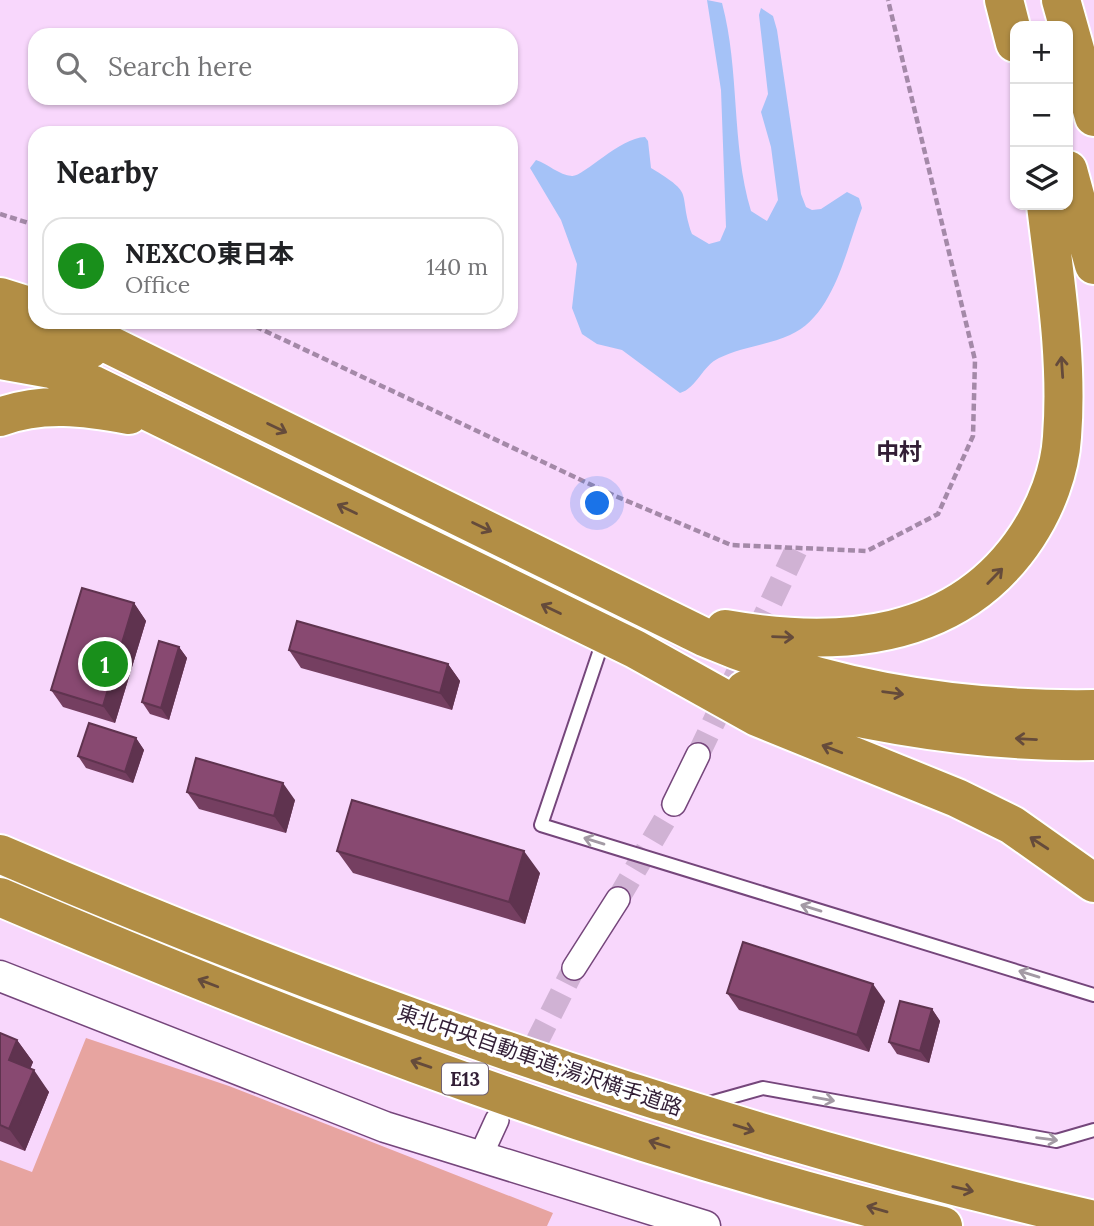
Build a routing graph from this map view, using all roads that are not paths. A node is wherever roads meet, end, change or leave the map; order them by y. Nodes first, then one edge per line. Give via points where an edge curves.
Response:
1 (1004, 0) edge
2 (1020, 0) edge
3 (1061, 0) edge
4 (1026, 21) edge
5 (1010, 23) edge
6 (1094, 117) edge
7 (1073, 188) edge
8 (1046, 210) edge
9 (1094, 265) edge
10 (0, 296) edge
11 (28, 306) edge
12 (0, 328) edge
13 (77, 329) edge
14 (0, 360) edge
15 (216, 398) junction
16 (0, 417) edge
17 (198, 436) junction
18 (645, 606) junction
19 (620, 642) junction
20 (1094, 709) edge
21 (1094, 741) edge
22 (698, 755) tunnel mouth
23 (674, 804) tunnel mouth
24 (0, 832) edge
25 (0, 854) edge
26 (1094, 883) edge
27 (0, 897) edge
28 (618, 900) tunnel mouth
29 (574, 968) tunnel mouth
30 (0, 976) edge
31 (1094, 995) edge
32 (562, 1069) junction
33 (686, 1110) junction
34 (497, 1120) tunnel mouth
35 (1094, 1130) edge
36 (480, 1157) junction
37 (1094, 1220) edge
38 (705, 1226) edge
39 (943, 1226) edge

1 - 5 highway
2 - 4 highway
3 - 6 highway
7 - 9 highway
18 -> 8 highway via 717,628 767,637 823,638 912,626 949,610 985,585 1014,556 1034,525 1052,485 1062,438 1062,376
10 - 11 highway
12 - 15 highway via 71,341
13 - 15 highway
14 - 17 highway via 51,369 94,385
15 -> 18 highway
16 - 17 highway via 46,406 88,408 136,416
19 -> 17 highway
18 -> 20 highway via 756,659 816,678 949,701
21 -> 19 highway via 950,732 805,707 741,689
26 -> 19 highway via 1012,825 757,717
31 -> 19 lane via 541,825
22 - 23 street
24 - 32 highway via 103,883
25 - 32 highway, 東北中央自動車道;湯沢横手道路 / E13 via 141,914
39 -> 27 highway, 東北中央自動車道;湯沢横手道路 / E13 via 549,1109 338,1034
28 - 29 street
30 - 36 street via 385,1127
32 - 33 highway, 東北中央自動車道;湯沢横手道路 / E13
33 -> 35 lane via 763,1088 1056,1141
33 -> 37 highway, 東北中央自動車道;湯沢横手道路 / E13 via 904,1175
34 - 36 street
36 - 38 street

